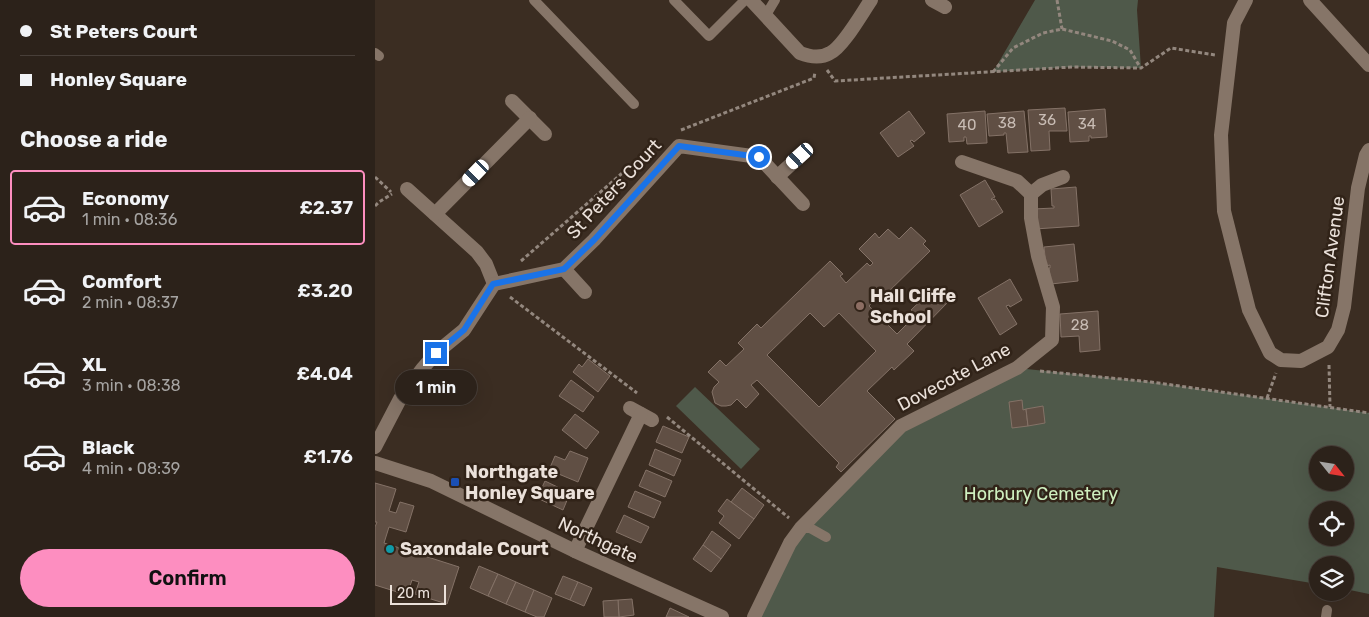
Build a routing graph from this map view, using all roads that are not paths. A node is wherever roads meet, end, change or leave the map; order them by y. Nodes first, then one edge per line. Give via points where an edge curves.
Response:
1 (534, 0) edge
2 (674, 0) edge
3 (745, 0) edge
4 (751, 0) edge
5 (775, 0) edge
6 (871, 0) edge
7 (932, 0) edge
8 (1246, 0) edge
9 (1309, 0) edge
10 (945, 7) dead end
11 (765, 15) junction
12 (1369, 65) edge
13 (513, 100) dead end
14 (634, 104) dead end
15 (530, 118) junction
16 (545, 134) dead end
17 (1369, 150) edge
18 (800, 156) dead end
19 (962, 162) dead end
20 (777, 177) junction
21 (1063, 177) dead end
22 (403, 194) road end
23 (1031, 194) junction
24 (803, 204) dead end
25 (435, 214) junction
26 (564, 269) junction
27 (493, 284) junction
28 (585, 292) dead end
29 (646, 413) road end
30 (375, 446) edge
31 (375, 463) edge
32 (801, 528) junction
33 (827, 537) dead end
34 (575, 551) junction
35 (721, 617) edge
36 (754, 617) edge

1 - 14 lane
2 - 3 lane via 709,36
4 - 11 street
5 - 11 lane
6 - 11 street via 842,42 831,53 819,57 800,53
7 - 10 street
8 - 17 street, Clifton Avenue via 1234,23 1221,135 1223,211 1249,310 1270,353 1281,360 1301,361 1328,347 1338,330 1344,307 1359,188
9 - 12 street
13 - 15 street
15 - 16 street
15 - 25 street
18 - 20 street
19 - 23 street via 1017,181
20 - 24 street, St Peters Court
20 - 26 street, St Peters Court via 759,157 679,146
21 - 23 street via 1043,184
22 - 25 street
23 - 32 street, Dovecote Lane via 1031,218 1038,256 1053,307 1051,340 1017,368 901,426
25 - 27 street via 477,252 486,264
26 - 27 street
26 - 28 street
27 - 30 street via 464,330 436,353 400,399
29 - 34 street
31 - 34 street, Northgate via 431,481
32 - 33 lane via 810,528
32 - 36 street, Dovecote Lane
34 - 35 street, Northgate

